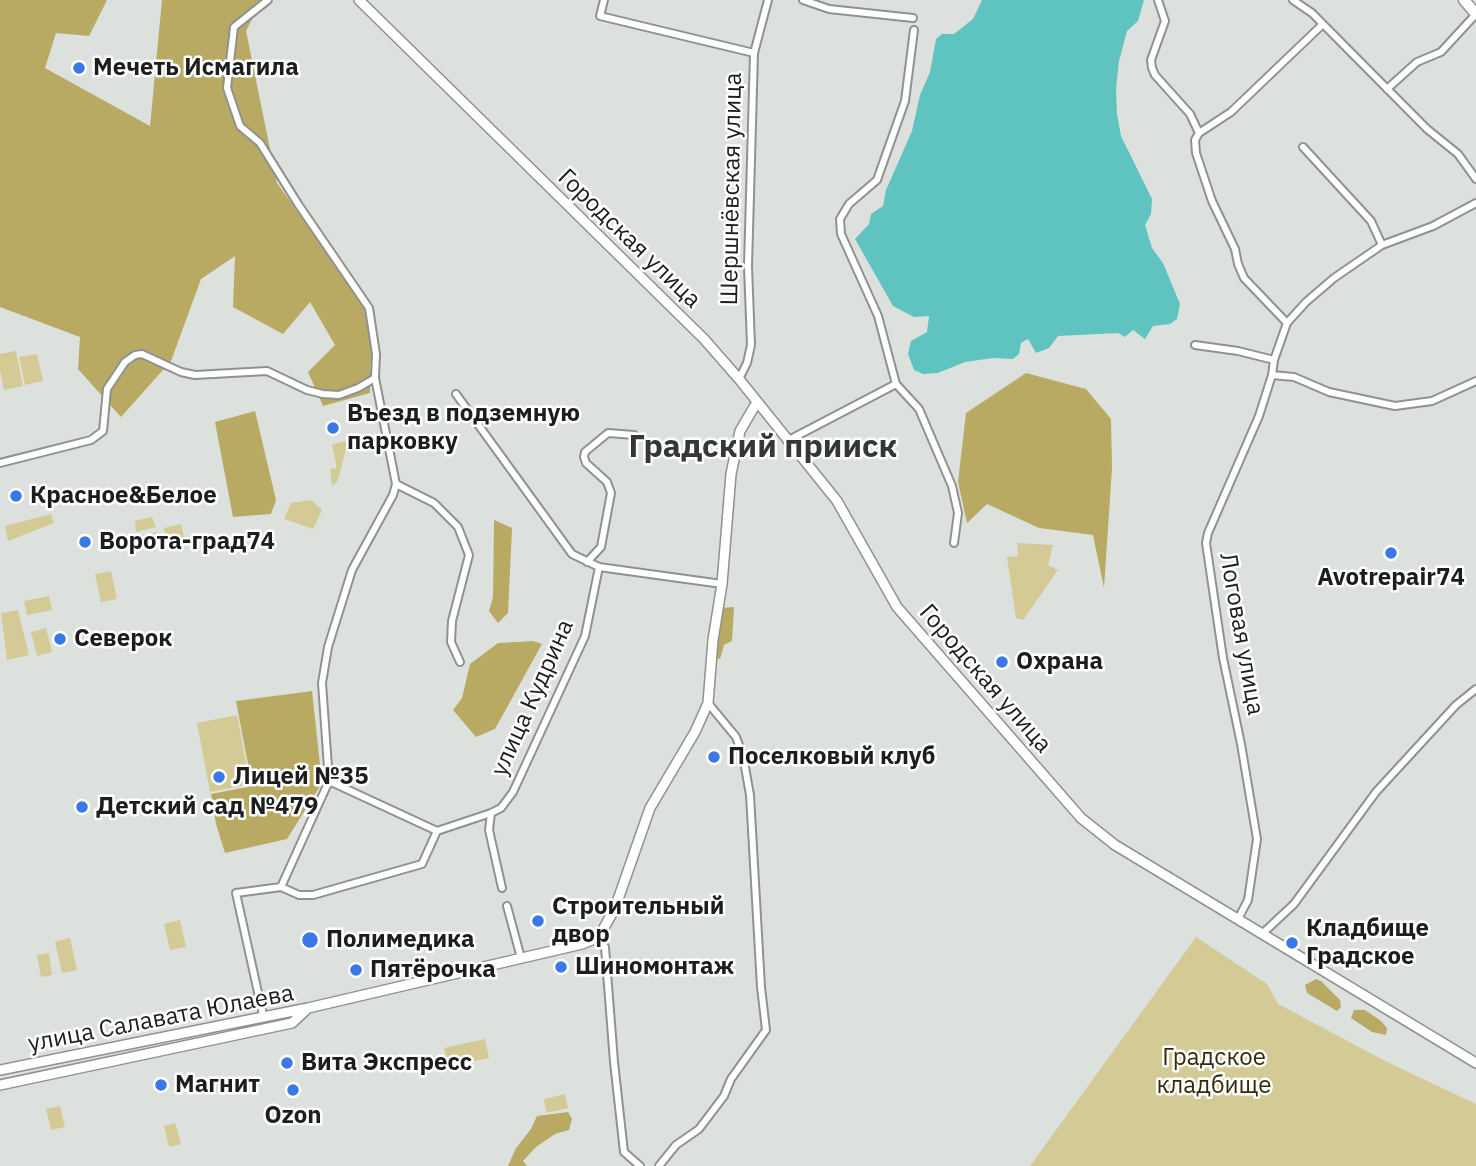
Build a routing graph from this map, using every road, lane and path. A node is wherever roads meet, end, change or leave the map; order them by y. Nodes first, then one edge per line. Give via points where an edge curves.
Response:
1 (268, 0) edge
2 (359, 0) edge
3 (604, 0) edge
4 (768, 0) edge
5 (803, 0) edge
6 (1158, 0) edge
7 (1293, 0) edge
8 (1464, 0) edge
9 (1476, 14) edge
10 (913, 18) dead end
11 (1323, 24) junction
12 (914, 30) dead end
13 (754, 53) junction
14 (1387, 89) junction
15 (1199, 133) junction
16 (1303, 147) dead end
17 (1476, 179) edge
18 (1476, 202) edge
19 (1382, 245) junction
20 (1287, 323) junction
21 (1195, 345) dead end
22 (1273, 360) junction
23 (1272, 375) junction
24 (375, 378) junction
25 (739, 379) junction
26 (1476, 382) edge
27 (896, 384) junction
28 (456, 394) dead end
29 (757, 402) junction
30 (634, 435) dead end
31 (787, 441) junction
32 (0, 463) edge
33 (396, 484) junction
34 (954, 542) dead end
35 (587, 562) junction
36 (599, 567) junction
37 (722, 584) junction
38 (460, 662) dead end
39 (1476, 690) edge
40 (708, 703) junction
41 (329, 781) junction
42 (491, 813) junction
43 (476, 818) junction
44 (489, 830) junction
45 (437, 831) junction
46 (281, 887) junction
47 (502, 888) dead end
48 (507, 906) dead end
49 (1238, 919) junction
50 (1262, 933) junction
51 (599, 937) junction
52 (521, 958) junction
53 (308, 1008) junction
54 (263, 1015) junction
55 (199, 1029) junction
56 (266, 1029) junction
57 (202, 1043) junction
58 (73, 1055) junction
59 (1476, 1063) edge
60 (77, 1069) junction
61 (0, 1070) edge
62 (0, 1085) edge
63 (640, 1166) edge
64 (659, 1166) edge

1 - 24 street via 234,27 226,88 240,126 260,143 369,307
2 - 25 street, Городская улица via 704,338
3 - 13 street via 600,16
4 - 13 street, Шершнёвская улица
5 - 10 street via 829,9
6 - 15 street via 1165,21 1152,68 1190,114
7 - 11 street
8 - 9 main road
9 - 14 street via 1441,52 1417,62
11 - 14 street
11 - 15 street via 1231,112
12 - 27 street via 905,101 877,180 849,204 840,219 841,234 878,316
13 - 25 street, Шершнёвская улица via 748,266 751,345
14 - 17 street via 1458,155
15 - 20 street via 1196,153 1244,278
16 - 19 street via 1371,221
18 - 19 street, Логовая улица via 1433,226
19 - 20 street, Логовая улица via 1334,278
20 - 22 street, Логовая улица
21 - 22 street
22 - 23 street, Логовая улица
23 - 26 street via 1395,406 1432,401
23 - 49 street, Логовая улица via 1206,542 1257,839 1248,900
24 - 32 street via 339,394 323,394 267,371 201,376 135,355 107,389 103,431 90,440
24 - 33 street
25 - 29 street, Городская улица
27 - 31 street
27 - 34 street via 919,409 952,486 958,513
28 - 35 street via 572,554
29 - 31 street, Городская улица
29 - 37 street via 737,439
30 - 35 street via 608,433 585,452 586,463 607,482 611,493 601,547
31 - 49 street, Городская улица via 837,501 897,607 1081,818 1115,845
33 - 38 street via 433,503 458,527 469,555 452,621 451,642
33 - 41 street via 352,570 331,636 322,683
35 - 36 street
36 - 37 street
36 - 42 street, улица Кудрина via 585,636 513,792
37 - 40 street
39 - 50 street via 1456,705 1376,792 1294,904
40 - 51 street via 650,808 615,908
40 - 64 street via 736,737 750,795 766,1030 699,1129 676,1145
41 - 45 street
41 - 46 street
42 - 43 street
42 - 44 street
43 - 44 street
43 - 45 street
44 - 47 street
45 - 46 street via 422,864 313,895
46 - 54 street via 236,893
48 - 52 street
49 - 50 street, Городская улица
50 - 59 street, Городская улица
51 - 52 street
51 - 63 street via 606,947 624,1152
52 - 53 street
53 - 54 street, улица Салавата Юлаева
53 - 56 street, улица Салавата Юлаева via 292,1023
54 - 55 street, улица Салавата Юлаева
54 - 56 street
55 - 57 street
55 - 58 street, улица Салавата Юлаева
56 - 57 street, улица Салавата Юлаева
57 - 60 street, улица Салавата Юлаева
58 - 60 street
58 - 61 street, улица Салавата Юлаева
60 - 62 street, улица Салавата Юлаева

